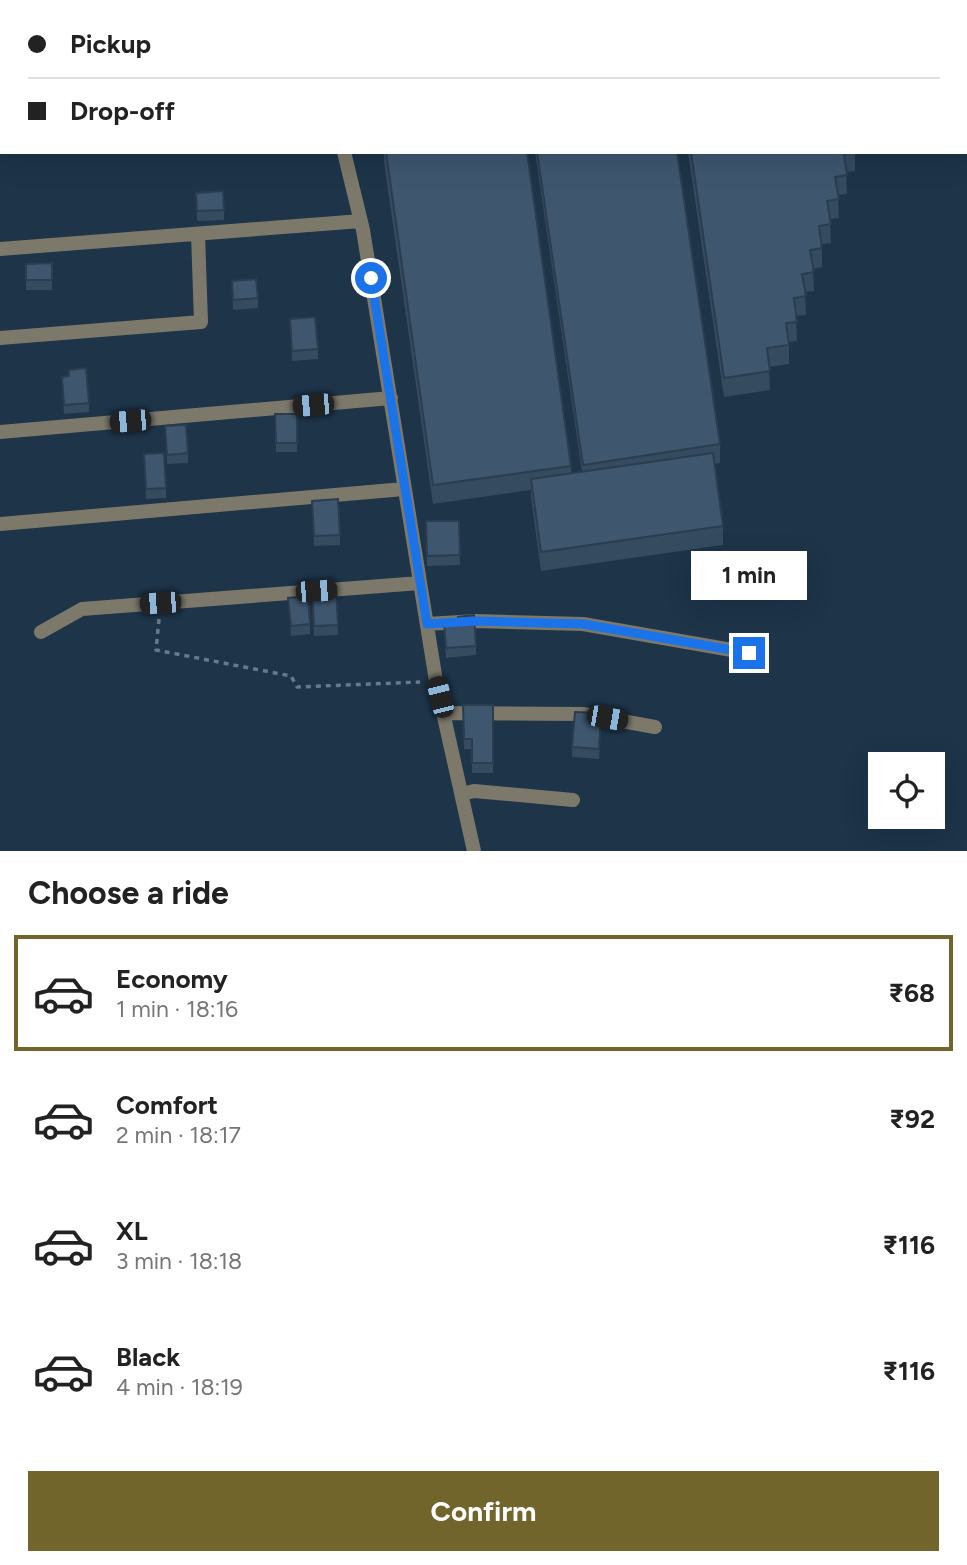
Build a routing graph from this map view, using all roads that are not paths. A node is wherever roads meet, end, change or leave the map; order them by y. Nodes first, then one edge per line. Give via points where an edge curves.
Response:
1 (344, 154) edge
2 (361, 221) junction
3 (198, 233) junction
4 (0, 249) edge
5 (0, 338) edge
6 (391, 398) junction
7 (0, 432) edge
8 (404, 489) junction
9 (0, 524) edge
10 (420, 583) junction
11 (427, 624) junction
12 (41, 632) dead end
13 (749, 653) dead end
14 (444, 713) junction
15 (654, 727) dead end
16 (461, 794) junction
17 (573, 800) dead end
18 (474, 851) edge

1 - 2 street
2 - 3 street
2 - 6 street
3 - 4 street
3 - 5 street via 201,322
6 - 7 street
6 - 8 street
8 - 9 street
8 - 10 street
10 - 11 street
10 - 12 street via 82,609
11 - 13 street via 583,624
11 - 14 street
14 - 15 street via 583,714
14 - 16 street
16 - 17 street via 474,791
16 - 18 street

